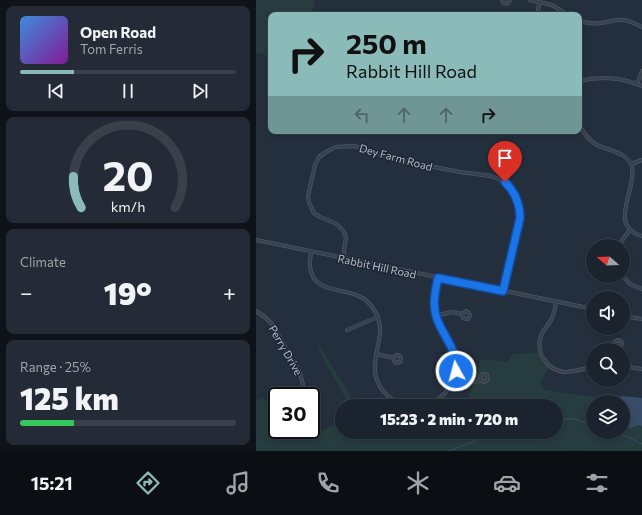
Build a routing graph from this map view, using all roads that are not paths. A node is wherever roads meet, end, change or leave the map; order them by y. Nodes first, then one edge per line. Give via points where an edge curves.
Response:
1 (502, 0) edge
2 (510, 0) edge
3 (530, 0) edge
4 (539, 1) edge
5 (537, 12) edge
6 (563, 12) edge
7 (582, 22) edge
8 (642, 27) edge
9 (642, 71) edge
10 (582, 80) edge
11 (637, 84) junction
12 (642, 86) edge
13 (582, 129) edge
14 (642, 160) edge
15 (631, 164) junction
16 (630, 230) junction
17 (642, 236) edge
18 (623, 239) edge
19 (256, 240) edge
20 (311, 252) junction
21 (343, 258) junction
22 (438, 278) junction
23 (629, 283) edge
24 (642, 289) edge
25 (503, 291) junction
26 (556, 302) junction
27 (586, 308) edge
28 (256, 311) edge
29 (462, 314) dead end
30 (436, 316) junction
31 (378, 317) junction
32 (630, 317) edge
33 (642, 319) edge
34 (347, 330) dead end
35 (376, 354) junction
36 (394, 358) dead end
37 (630, 367) edge
38 (586, 368) edge
39 (642, 369) edge
40 (455, 376) junction
41 (481, 380) dead end
42 (302, 387) edge
43 (391, 399) edge
44 (439, 399) edge

1 - 2 street via 506,3
3 - 4 street
4 - 5 street
4 - 6 street
7 - 8 street via 596,24 624,20
9 - 11 street
10 - 11 street via 608,78
11 - 12 street
13 - 15 street via 592,141 621,154
14 - 15 street
15 - 16 street via 632,175 625,217
16 - 17 street
16 - 18 street
19 - 20 street, Rabbit Hill Road
20 - 21 street, Rabbit Hill Road
20 - 31 street via 310,267 317,281 327,288 361,297 372,306
21 - 22 street, Rabbit Hill Road
21 - 25 street, Dey Farm Road via 346,243 344,232 337,224 314,213 308,196 314,166 319,157 335,148 353,146 398,160 489,175 509,186 519,203 520,218
22 - 25 street, Rabbit Hill Road
22 - 30 street via 434,300
23 - 24 street
25 - 26 street, Rabbit Hill Road
26 - 27 street, Rabbit Hill Road
26 - 38 street via 553,317 542,333 540,341 544,360 562,372
28 - 42 street, Perry Drive via 272,324 300,373
29 - 30 street via 452,312
30 - 40 street via 455,356
31 - 34 street
31 - 35 street via 381,331
32 - 33 street
35 - 36 street
35 - 43 street via 375,371 380,386
37 - 39 street
40 - 41 street via 476,382
40 - 44 street via 451,387

